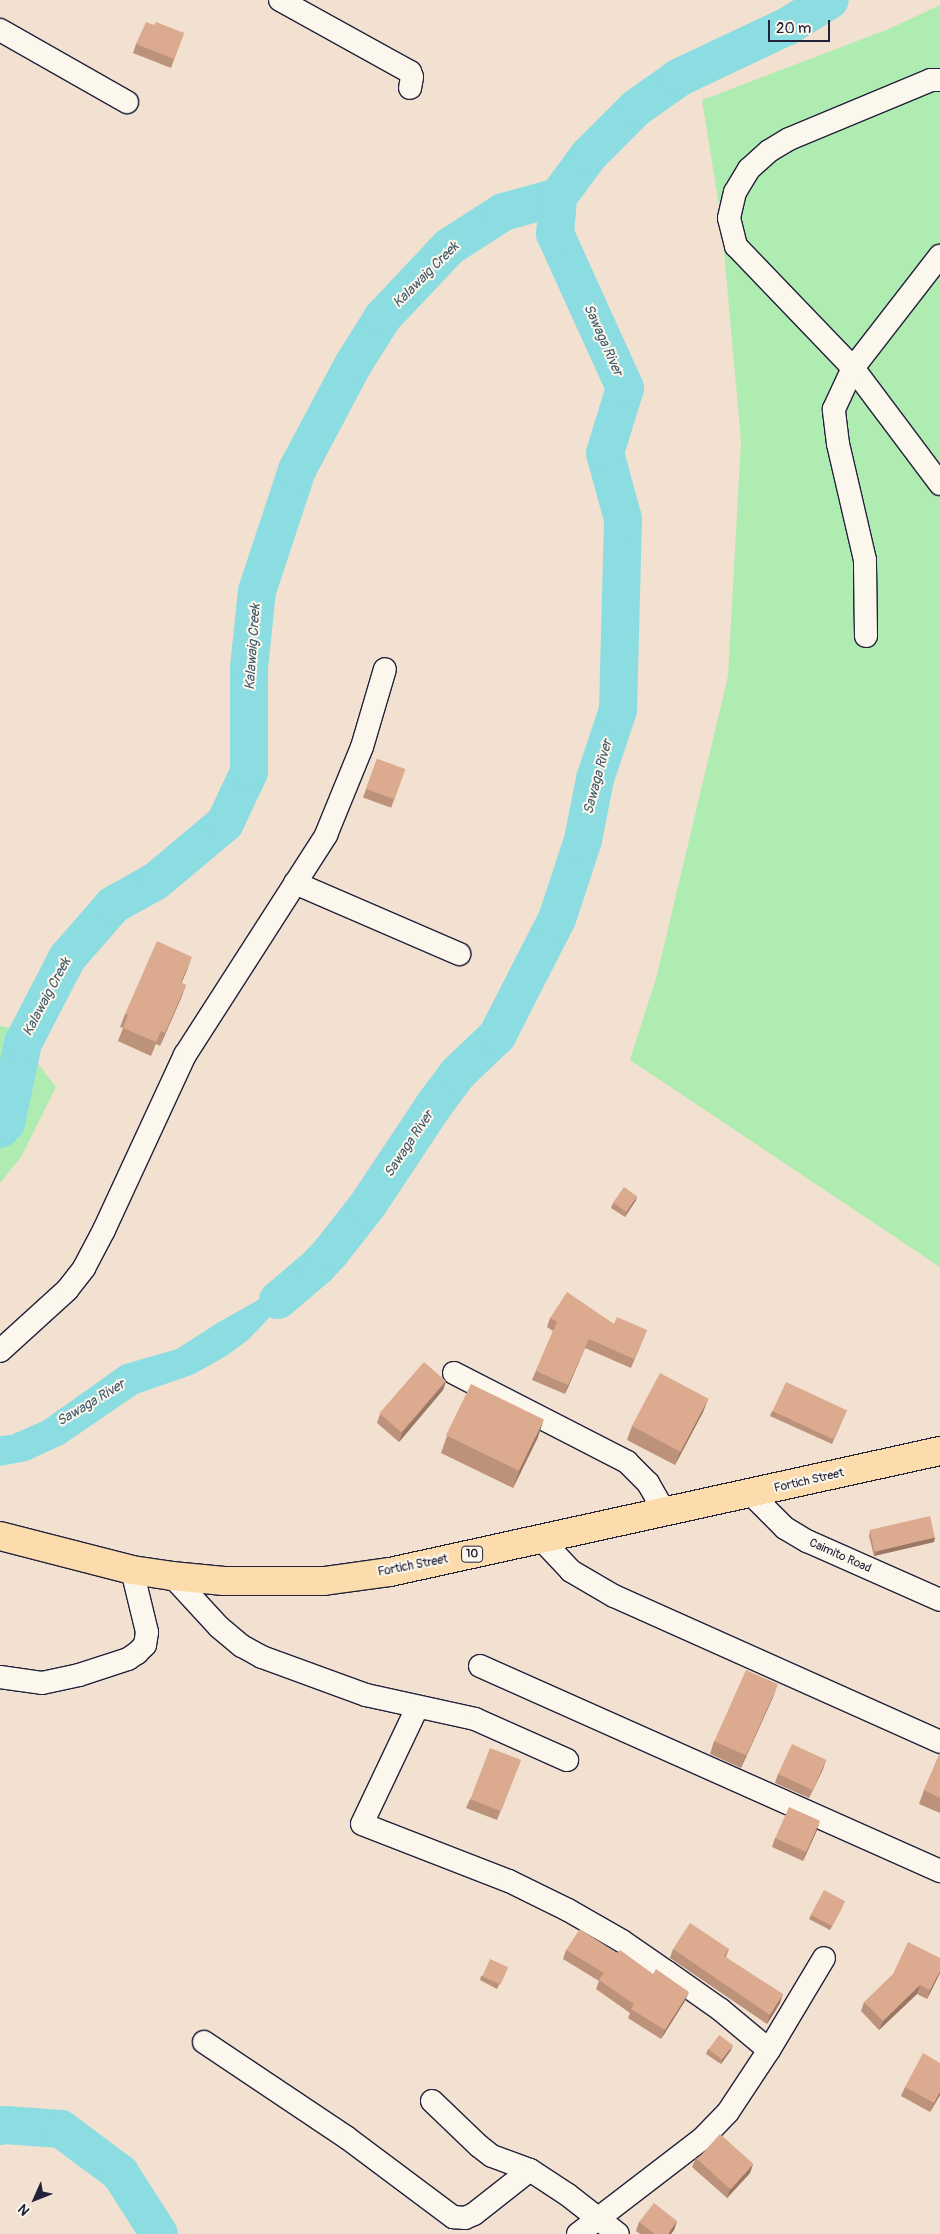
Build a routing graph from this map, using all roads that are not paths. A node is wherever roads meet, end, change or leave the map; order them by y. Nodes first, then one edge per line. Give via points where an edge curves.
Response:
1 (280, 0) edge
2 (0, 30) edge
3 (940, 80) edge
4 (410, 88) dead end
5 (127, 102) dead end
6 (940, 256) edge
7 (852, 368) junction
8 (940, 484) edge
9 (866, 636) dead end
10 (385, 669) dead end
11 (295, 883) junction
12 (459, 954) dead end
13 (0, 1350) edge
14 (454, 1373) dead end
15 (940, 1451) edge
16 (751, 1494) junction
17 (666, 1513) junction
18 (0, 1536) edge
19 (542, 1539) junction
20 (132, 1570) junction
21 (172, 1576) junction
22 (940, 1600) edge
23 (480, 1666) dead end
24 (0, 1677) edge
25 (417, 1708) junction
26 (940, 1742) edge
27 (567, 1760) dead end
28 (940, 1871) edge
29 (824, 1958) dead end
30 (204, 2042) dead end
31 (769, 2050) junction
32 (432, 2101) dead end
33 (530, 2170) junction
34 (600, 2218) junction
35 (578, 2234) edge
36 (618, 2234) edge

1 - 4 street via 410,72
2 - 5 street
3 - 7 street via 931,80 789,139 749,169 735,192 729,218 736,246
6 - 7 street
7 - 8 street
7 - 9 street via 834,410 838,444 865,560
10 - 11 street via 362,747 338,811
11 - 12 street
11 - 13 street via 185,1055 84,1268 67,1290
14 - 17 street via 627,1462 648,1483
15 - 16 highway, Fortich Street / 10
16 - 17 highway, Fortich Street / 10
16 - 22 street, Caimito Road via 785,1528 807,1541
17 - 19 highway, Fortich Street / 10
18 - 20 highway, Fortich Street / 10
19 - 21 highway, Fortich Street / 10 via 390,1572 324,1581 224,1581
19 - 26 street via 571,1570 614,1596
20 - 21 highway, Fortich Street / 10
20 - 24 street via 147,1632 145,1644 137,1653 79,1676 42,1682
21 - 25 street via 219,1627 262,1657 330,1684
23 - 28 street
25 - 27 street via 447,1711 475,1719
25 - 31 street via 362,1824 509,1881 568,1910 667,1972 721,2010
29 - 31 street
30 - 33 street via 346,2137 453,2217 465,2218 474,2214
31 - 34 street via 728,2112 702,2138
32 - 33 street via 492,2156
33 - 34 street
34 - 35 street
34 - 36 street

